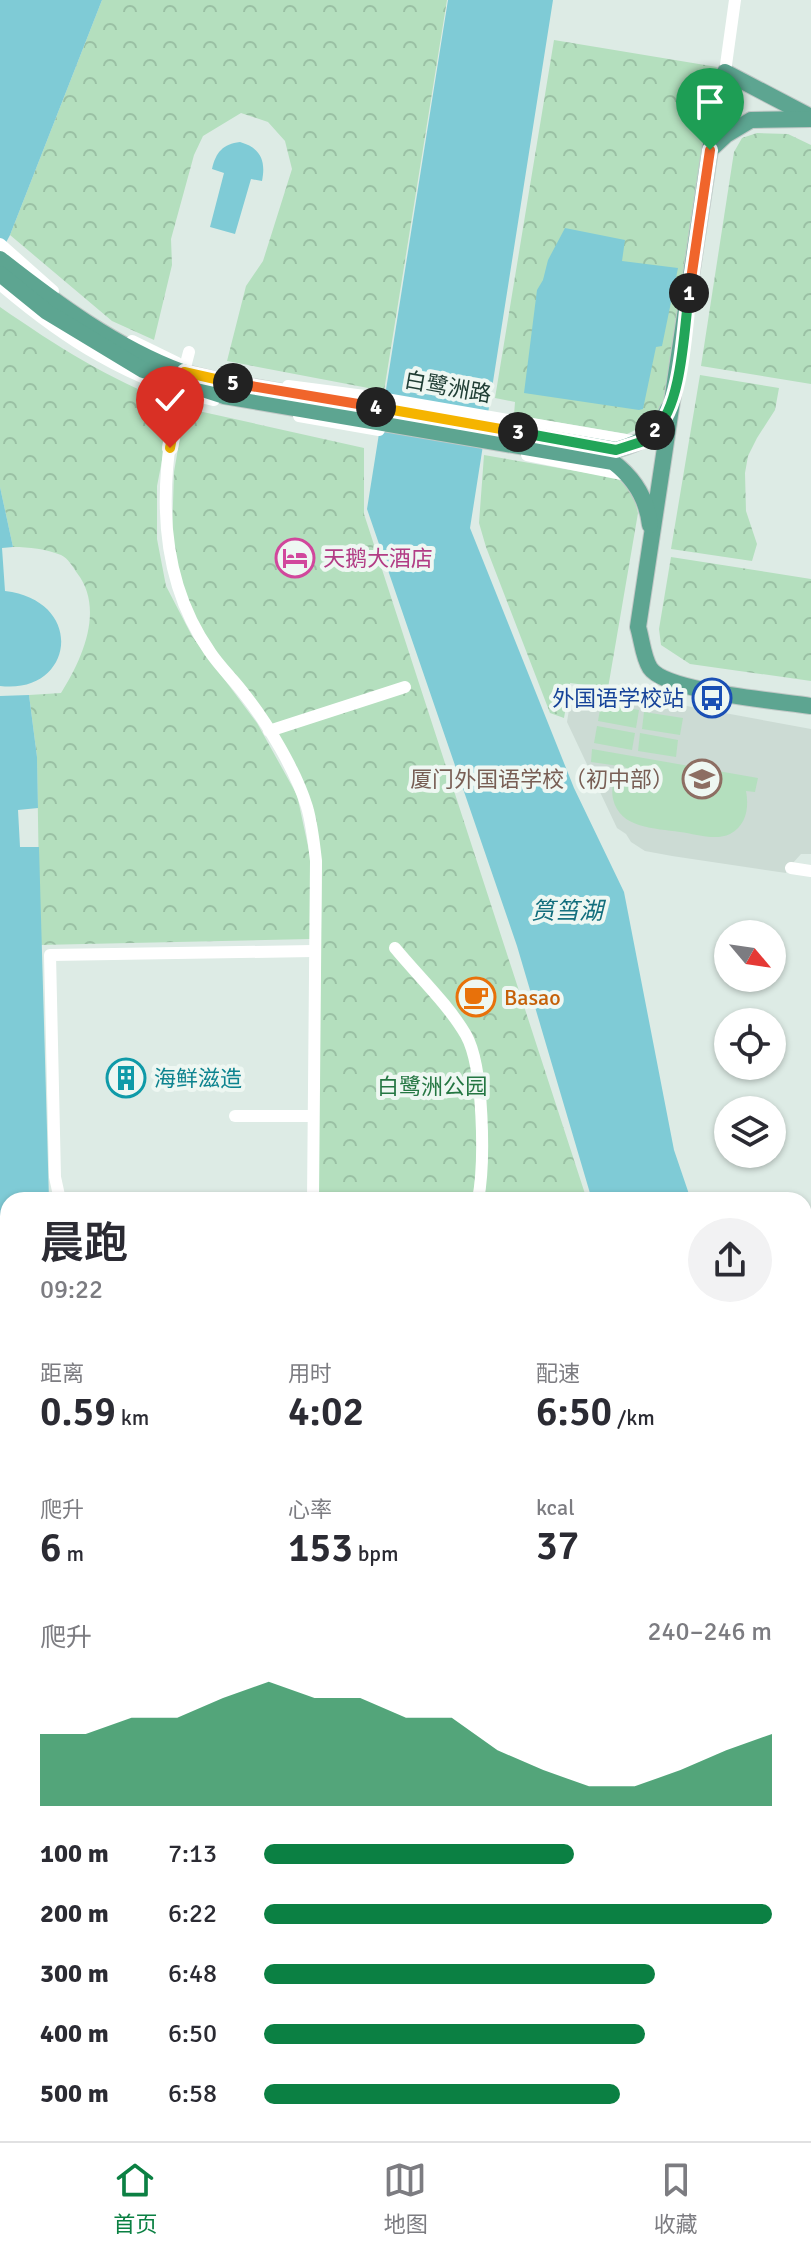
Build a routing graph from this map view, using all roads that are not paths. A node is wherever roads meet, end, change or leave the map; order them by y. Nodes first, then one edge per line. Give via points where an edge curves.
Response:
1 (735, 0) edge
2 (725, 72) junction
3 (811, 118) edge
4 (710, 150) junction
5 (3, 265) edge
6 (189, 352) dead end
7 (183, 379) junction
8 (676, 384) junction
9 (377, 414) junction
10 (490, 433) junction
11 (652, 542) junction
12 (405, 687) dead end
13 (811, 706) edge
14 (269, 731) junction
15 (791, 868) dead end
16 (811, 871) edge
17 (395, 948) dead end
18 (313, 951) junction
19 (235, 1116) dead end
20 (313, 1116) junction
21 (58, 1192) edge
22 (313, 1192) edge
23 (478, 1192) edge

1 - 2 street
2 - 3 main road
2 - 4 main road
3 - 4 main road via 751,120
4 - 8 main road
5 - 7 street, 白鹭洲路
5 - 7 main road, 白鹭洲路 via 47,312 143,370
6 - 7 street
7 - 9 street, 白鹭洲路 via 236,379
7 - 9 main road, 白鹭洲路 via 224,396
7 - 14 street via 164,504 174,580 210,652
8 - 10 main road, 白鹭洲路 via 663,423 641,442 616,450
8 - 11 main road, 白鹭洲路
9 - 10 main road, 白鹭洲路
9 - 10 street, 白鹭洲路
10 - 11 main road, 白鹭洲路 via 613,462 630,475 648,509
11 - 13 main road, 白鹭洲路 via 638,627 652,671 680,686
12 - 14 street
14 - 18 street via 306,806 316,861
15 - 16 street
17 - 23 street via 467,1036 479,1094
18 - 20 street
18 - 21 street via 50,955
19 - 20 street
20 - 22 street

